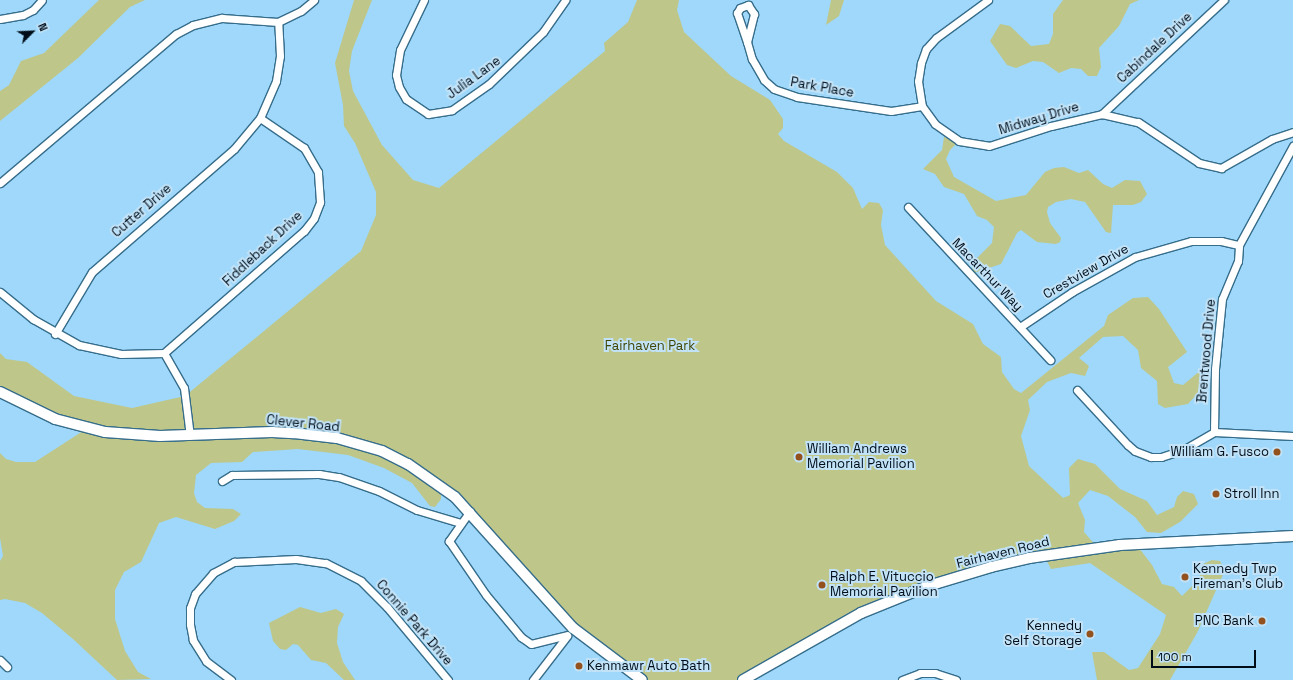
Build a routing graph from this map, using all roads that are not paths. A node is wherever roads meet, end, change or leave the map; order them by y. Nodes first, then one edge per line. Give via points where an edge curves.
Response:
1 (42, 0) edge
2 (314, 0) edge
3 (424, 0) edge
4 (565, 0) edge
5 (988, 0) edge
6 (1224, 0) edge
7 (1, 17) edge
8 (278, 22) junction
9 (747, 42) dead end
10 (922, 106) junction
11 (1102, 114) junction
12 (260, 118) junction
13 (1293, 132) edge
14 (1293, 146) edge
15 (0, 183) edge
16 (908, 206) dead end
17 (1239, 245) junction
18 (0, 292) edge
19 (1020, 327) junction
20 (55, 334) junction
21 (164, 353) junction
22 (1050, 360) dead end
23 (1077, 390) dead end
24 (0, 392) edge
25 (1214, 432) junction
26 (190, 436) junction
27 (1293, 436) edge
28 (222, 481) dead end
29 (470, 511) junction
30 (461, 523) junction
31 (1293, 536) edge
32 (570, 632) junction
33 (0, 660) edge
34 (7, 667) dead end
35 (231, 680) edge
36 (448, 680) edge
37 (533, 680) edge
38 (642, 680) edge
39 (743, 680) edge
40 (902, 680) edge
41 (956, 680) edge

1 - 7 street via 28,13
2 - 8 street via 301,11
3 - 4 street, Julia Lane via 400,50 396,75 406,99 428,114 452,110 489,84 543,32
5 - 10 street via 952,24 926,49 918,81
6 - 11 street, Cabindale Drive
8 - 12 street via 280,56 276,80
8 - 15 street via 222,18 193,25 176,34
9 - 10 street, Park Place via 752,59 764,80 784,94 891,111
10 - 11 street, Midway Drive via 946,134 972,145 989,146 1051,126
11 - 13 street, Midway Drive via 1138,122 1209,167 1221,168 1231,164 1272,139
12 - 20 street, Cutter Drive via 234,148 92,272
12 - 21 street, Fiddleback Drive via 293,139 313,160 320,185 320,202 314,218 293,241
14 - 17 street, Brentwood Drive
16 - 19 street, Macarthur Way
17 - 19 street, Crestview Drive via 1221,241 1191,241 1135,257 1072,292
17 - 25 street, Brentwood Drive via 1238,261 1222,300 1215,369
18 - 20 street
19 - 22 street, Macarthur Way
20 - 21 street via 101,351 121,354
21 - 26 street via 184,388
23 - 25 street via 1128,445 1143,455 1161,457 1183,450
24 - 26 street, Clever Road via 33,410 76,426 132,435
25 - 27 street
26 - 29 street, Clever Road via 272,432 337,438 382,452 408,464
28 - 30 street via 232,475 319,474 338,477 379,491 417,510
29 - 30 street
29 - 32 street, Clever Road
30 - 32 street via 451,537 450,546 521,637 536,645
31 - 39 street, Fairhaven Road via 1120,544 1037,556 1000,565 928,586 861,613
32 - 37 street
32 - 38 street, Clever Road
33 - 34 street
35 - 36 street, Connie Park Drive via 206,661 193,640 190,616 195,594 213,573 234,562 296,559 326,563 362,581
40 - 41 street via 920,673 935,673

